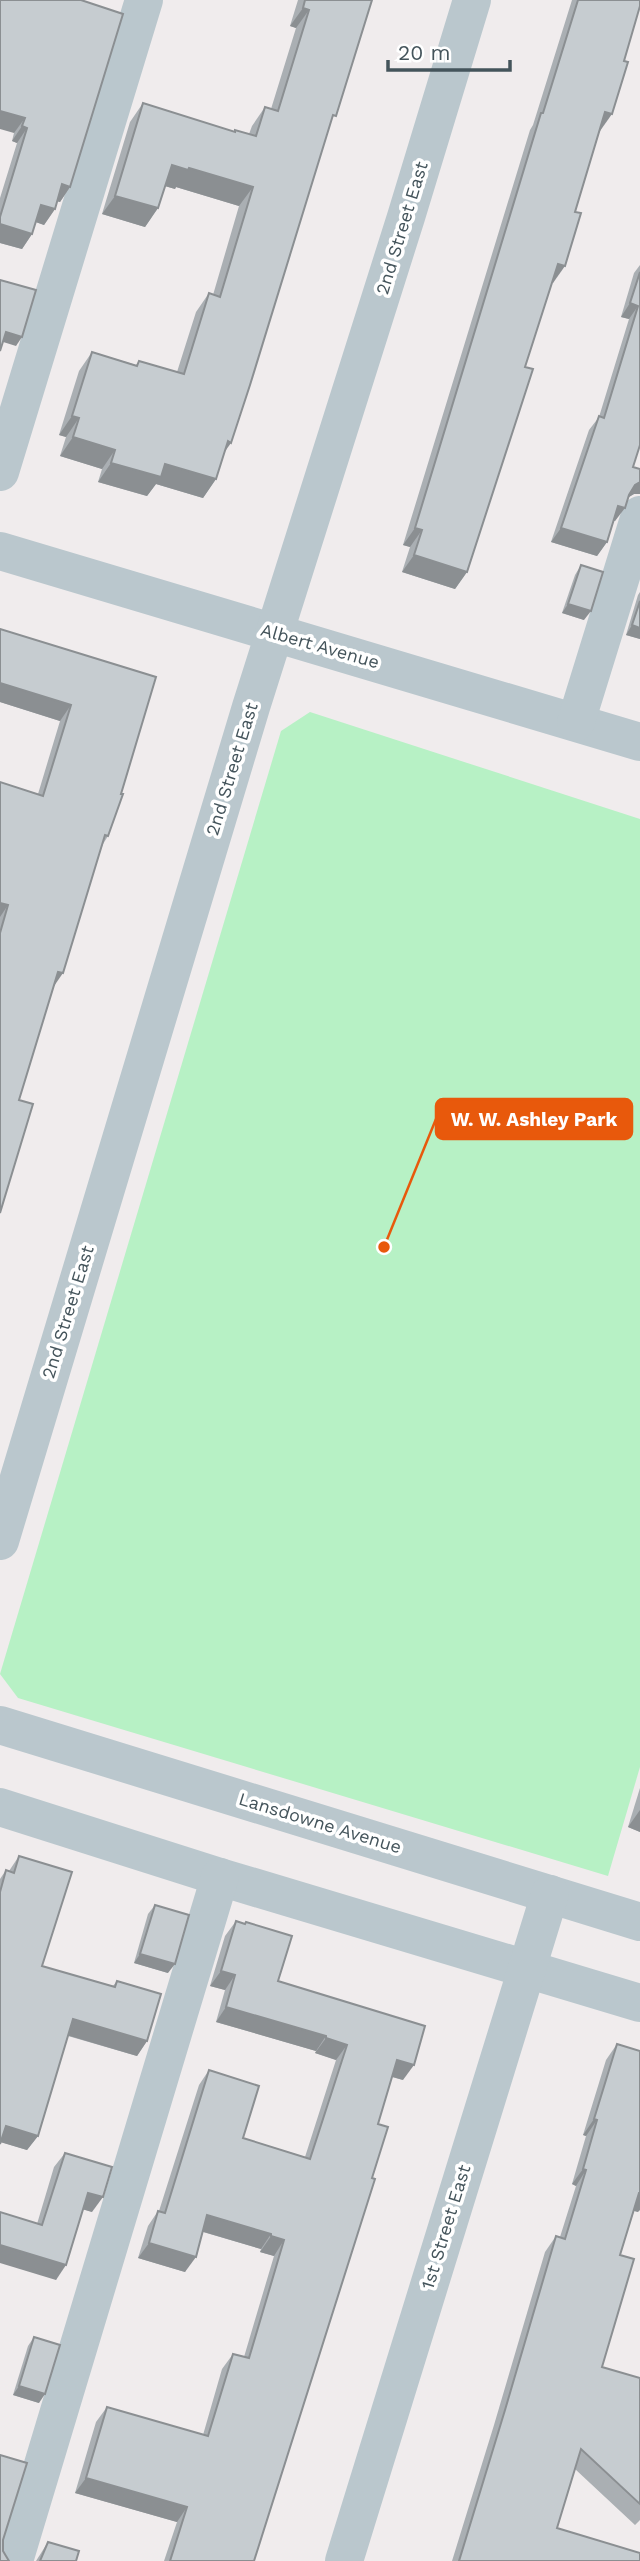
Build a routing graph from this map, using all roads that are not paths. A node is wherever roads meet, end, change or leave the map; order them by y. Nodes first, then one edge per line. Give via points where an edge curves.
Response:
1 (144, 0) edge
2 (472, 0) edge
3 (0, 472) edge
4 (640, 515) edge
5 (0, 551) edge
6 (274, 633) junction
7 (576, 722) junction
8 (640, 741) edge
9 (0, 1541) edge
10 (0, 1725) edge
11 (0, 1807) edge
12 (220, 1877) junction
13 (550, 1894) junction
14 (640, 1922) edge
15 (526, 1968) junction
16 (640, 2003) edge
17 (14, 2561) edge
18 (344, 2561) edge

1 - 3 street
2 - 6 street, 2nd Street East
4 - 7 street
5 - 6 street, Albert Avenue
6 - 7 street, Albert Avenue
6 - 9 street, 2nd Street East
7 - 8 street, Albert Avenue
10 - 13 street, Lansdowne Avenue
11 - 12 street
12 - 15 street
12 - 17 street
13 - 14 street, Lansdowne Avenue
13 - 15 street, 1st Street East
15 - 16 street
15 - 18 street, 1st Street East

